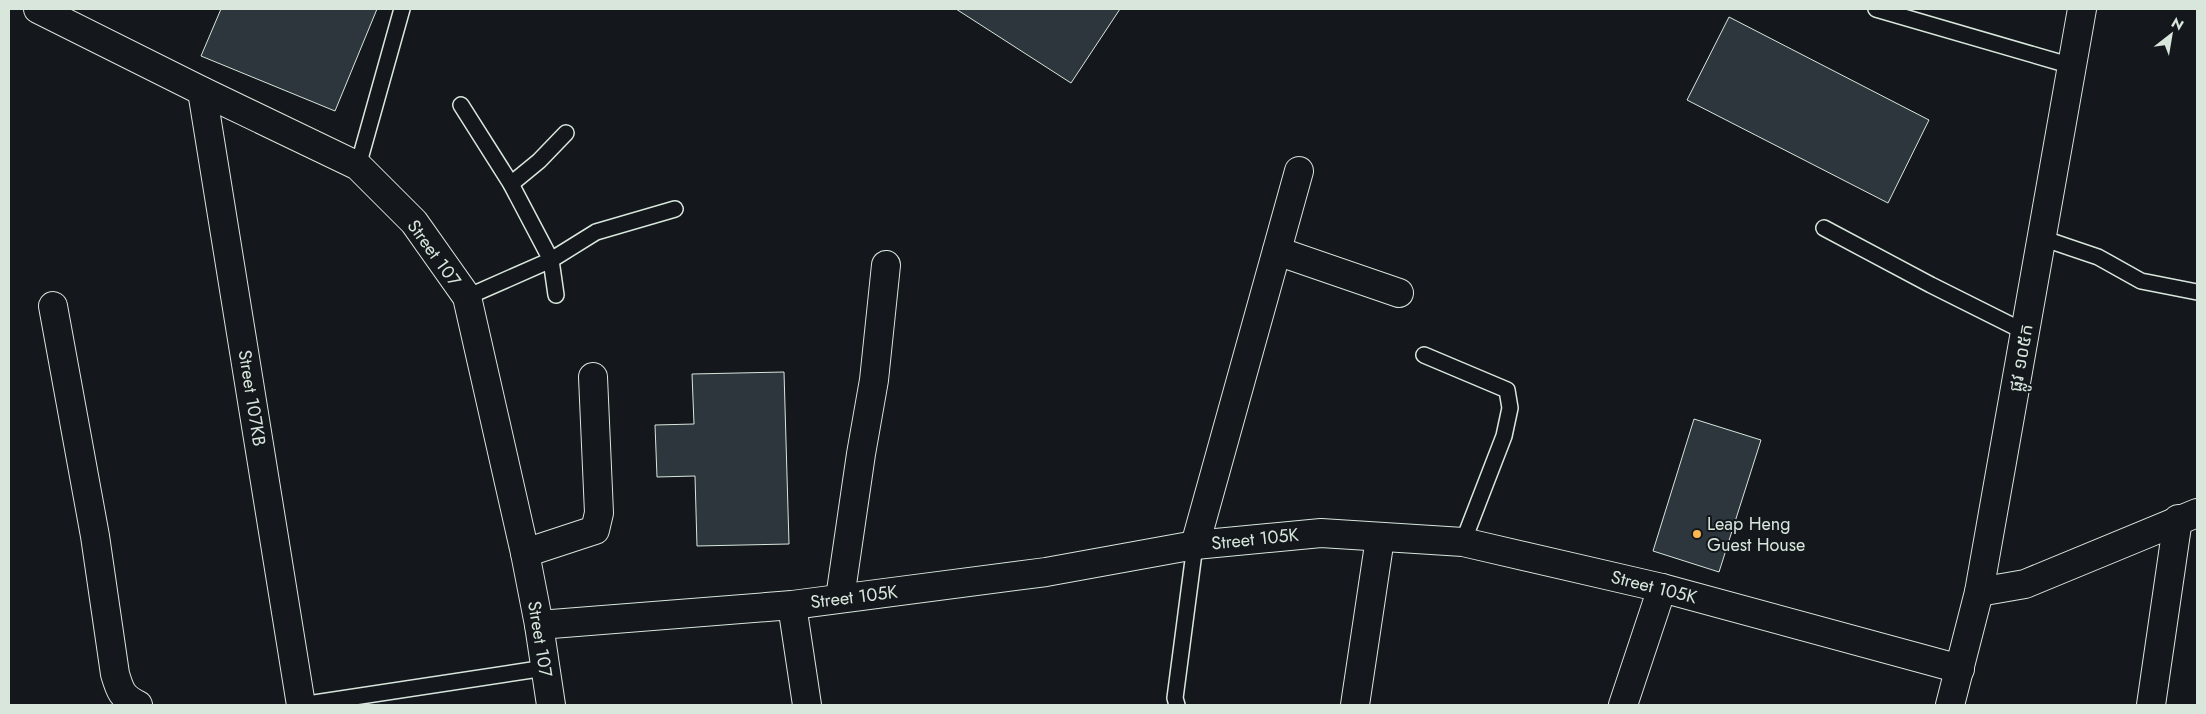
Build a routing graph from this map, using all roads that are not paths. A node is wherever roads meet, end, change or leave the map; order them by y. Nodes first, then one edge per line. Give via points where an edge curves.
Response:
1 (38, 9) edge
2 (402, 9) edge
3 (1876, 9) edge
4 (2082, 9) edge
5 (2072, 66) junction
6 (202, 91) junction
7 (460, 105) dead end
8 (566, 133) dead end
9 (358, 166) junction
10 (1299, 171) dead end
11 (511, 184) junction
12 (675, 209) dead end
13 (1824, 228) dead end
14 (2042, 238) junction
15 (1277, 251) junction
16 (551, 260) junction
17 (886, 265) dead end
18 (2197, 292) edge
19 (1399, 293) dead end
20 (556, 295) dead end
21 (467, 297) junction
22 (53, 306) dead end
23 (2025, 332) junction
24 (1424, 355) dead end
25 (593, 377) dead end
26 (2188, 516) edge
27 (1380, 538) junction
28 (1463, 542) junction
29 (1195, 545) junction
30 (525, 553) junction
31 (1662, 588) junction
32 (1980, 592) junction
33 (840, 598) junction
34 (792, 605) junction
35 (539, 625) junction
36 (545, 668) junction
37 (1960, 669) junction
38 (138, 705) edge
39 (301, 705) edge
40 (550, 705) edge
41 (807, 705) edge
42 (1177, 705) edge
43 (1355, 705) edge
44 (1623, 705) edge
45 (1950, 705) edge
46 (2150, 705) edge

1 - 6 street, Street 107
2 - 9 lane
3 - 5 lane
4 - 5 street, ផ្លូវ ១០៥ក
5 - 14 street, ផ្លូវ ១០៥ក
6 - 9 street, Street 107
6 - 39 street, Street 107KB
7 - 11 lane
8 - 11 lane
9 - 21 street, Street 107 via 414,222
10 - 15 street
11 - 16 lane
12 - 16 lane via 596,232
13 - 23 lane
14 - 18 lane via 2098,256 2141,281
14 - 23 street, ផ្លូវ ១០៥ក
15 - 19 street
15 - 29 street
16 - 20 lane
16 - 21 lane
17 - 33 street via 874,380
21 - 30 street, Street 107
22 - 38 street via 95,536 115,674 126,699
23 - 32 street, ផ្លូវ ១០៥ក
24 - 28 lane via 1507,390 1510,408 1504,436
25 - 30 street via 599,513 595,530
26 - 32 street via 2025,584
26 - 46 street
27 - 28 street, Street 105K
27 - 29 street, Street 105K via 1321,533
27 - 43 street
28 - 31 street, Street 105K
29 - 33 street, Street 105K via 1046,572
29 - 42 lane via 1175,698
30 - 35 street, Street 107
31 - 37 street, Street 105K
31 - 44 street
32 - 37 street, ផ្លូវ ១០៥ក
33 - 34 street, Street 105K
34 - 35 street, Street 105K
34 - 41 street
35 - 36 street, Street 107
36 - 39 lane
36 - 40 street, Street 107
37 - 45 street, ផ្លូវ ១០៥ក

